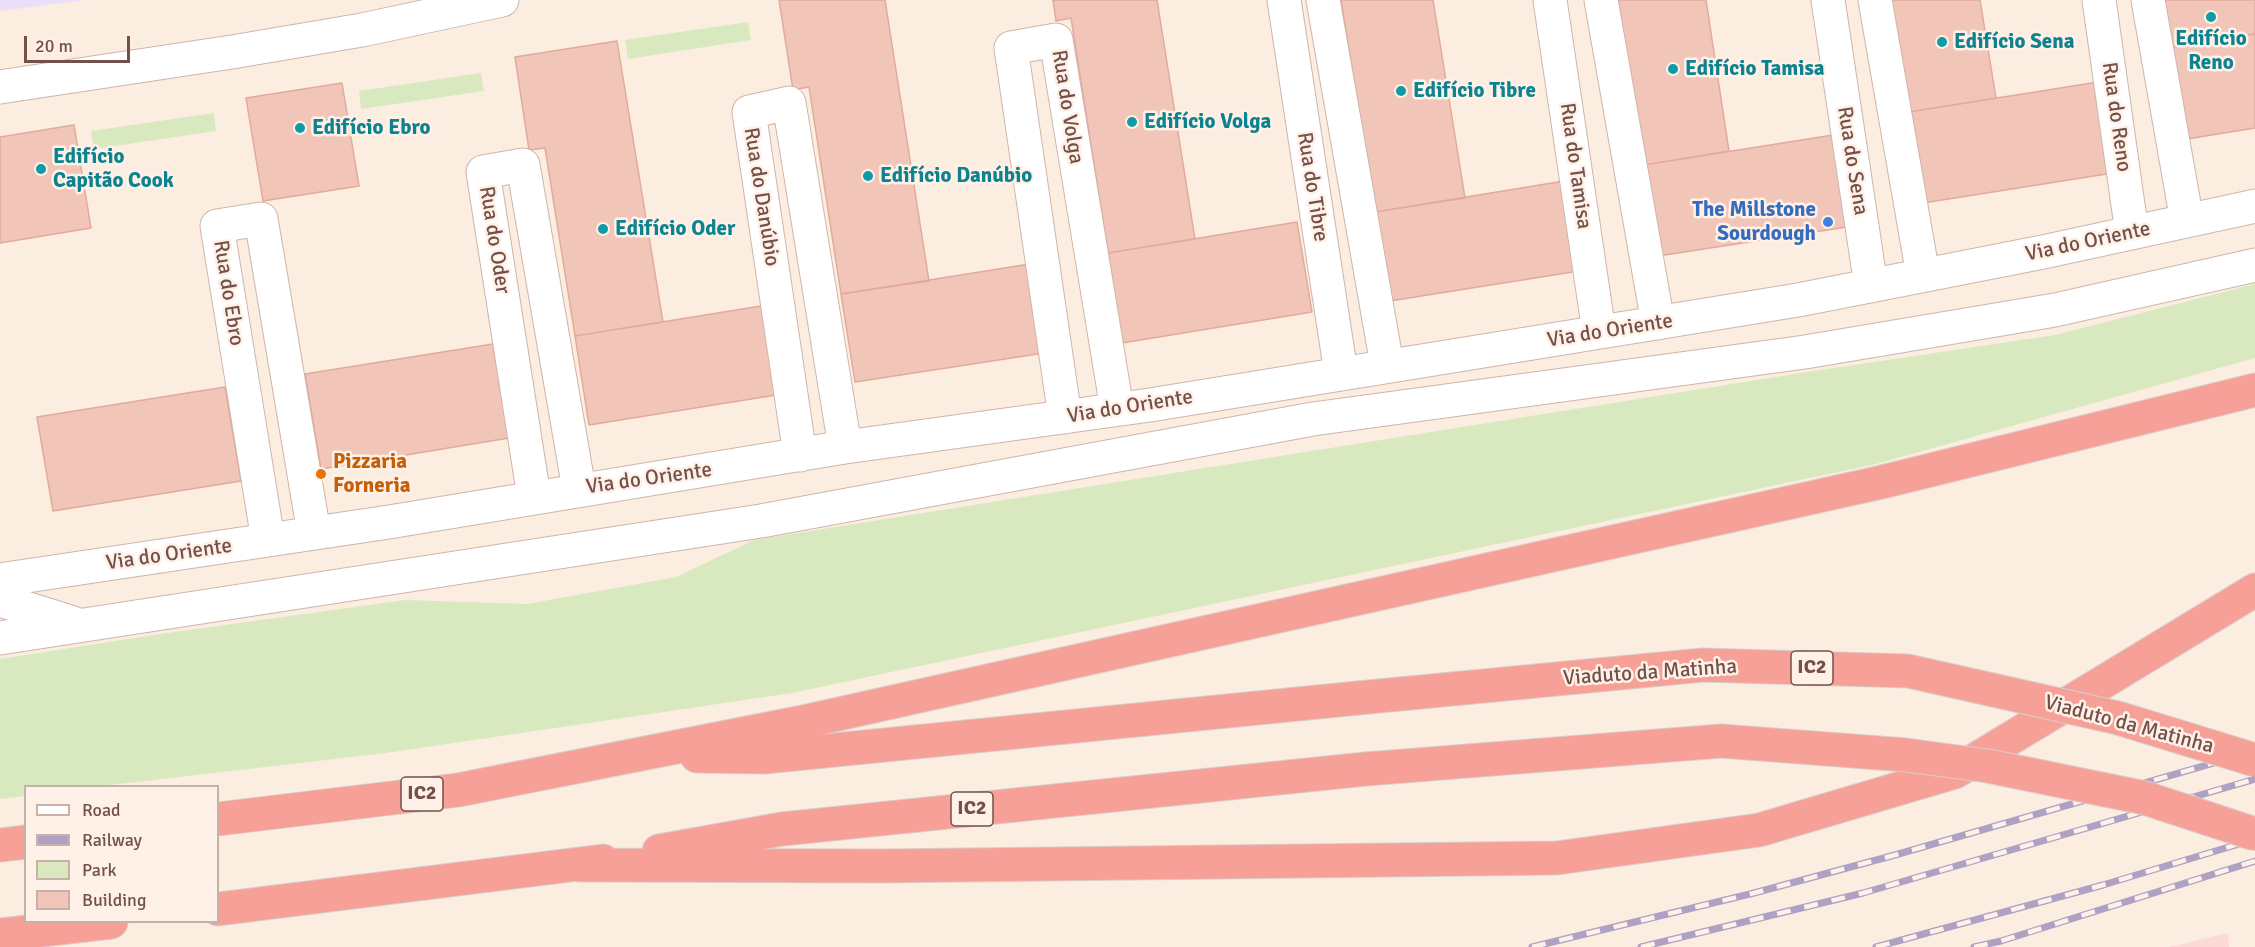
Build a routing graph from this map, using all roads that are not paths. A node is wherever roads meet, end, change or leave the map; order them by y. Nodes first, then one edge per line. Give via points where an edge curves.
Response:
1 (502, 0) edge
2 (1284, 0) edge
3 (1323, 0) edge
4 (1550, 0) edge
5 (1601, 0) edge
6 (1828, 0) edge
7 (1875, 0) edge
8 (2099, 0) edge
9 (2148, 0) edge
10 (0, 87) edge
11 (2255, 206) edge
12 (2187, 221) junction
13 (2132, 233) junction
14 (2255, 265) edge
15 (1923, 275) junction
16 (1871, 286) junction
17 (1658, 323) junction
18 (1599, 332) junction
19 (1387, 365) junction
20 (1341, 373) junction
21 (2255, 390) edge
22 (1117, 409) junction
23 (1065, 417) junction
24 (845, 447) junction
25 (800, 455) junction
26 (579, 489) junction
27 (534, 497) junction
28 (314, 533) junction
29 (268, 540) junction
30 (0, 580) edge
31 (2255, 590) edge
32 (0, 600) edge
33 (80, 626) junction
34 (0, 638) edge
35 (624, 756) junction
36 (2255, 760) edge
37 (219, 819) edge
38 (2255, 834) edge
39 (24, 842) edge
40 (0, 846) edge
41 (580, 865) junction
42 (219, 909) edge
43 (95, 923) edge
44 (0, 935) edge

1 - 10 street via 362,30
2 - 20 street, Rua do Tibre
3 - 19 street, Rua do Tibre
4 - 18 street, Rua do Tamisa
5 - 17 street
6 - 16 street, Rua do Sena
7 - 15 street
8 - 13 street, Rua do Reno
9 - 12 street
11 - 12 street, Via do Oriente
12 - 13 street, Via do Oriente
13 - 15 street, Via do Oriente
14 - 33 street, Via do Oriente via 2055,310 1805,352 1313,419 761,520
15 - 16 street, Via do Oriente
16 - 17 street, Via do Oriente
17 - 18 street, Via do Oriente
18 - 19 street, Via do Oriente
19 - 20 street, Via do Oriente
20 - 22 street, Via do Oriente
21 - 35 highway via 1882,482 798,723
22 - 23 street, Via do Oriente
22 - 23 street, Rua do Volga via 1056,40 1011,48
23 - 24 street, Via do Oriente
24 - 25 street, Via do Oriente
24 - 25 street, Rua do Danúbio via 789,103 749,112
25 - 26 street, Via do Oriente
26 - 27 street, Via do Oriente
26 - 27 street, Rua do Oder via 523,165 513,166 483,172
27 - 28 street, Via do Oriente
28 - 29 street, Via do Oriente
28 - 29 street, Rua do Ebro via 261,219 217,226
29 - 30 street, Via do Oriente
31 - 41 highway via 1955,772 1759,830 1557,858 880,866
32 - 33 street
33 - 34 street, Via do Oriente
35 - 36 highway, Viaduto da Matinha / IC2, bridge via 764,757 1703,665 1908,671 2118,718
35 - 37 highway, IC2 via 458,790
38 - 41 highway, IC2, bridge via 2145,798 1988,766 1871,752 1721,741 1366,769 782,828
39 - 40 highway
41 - 42 highway, IC2
43 - 44 highway

